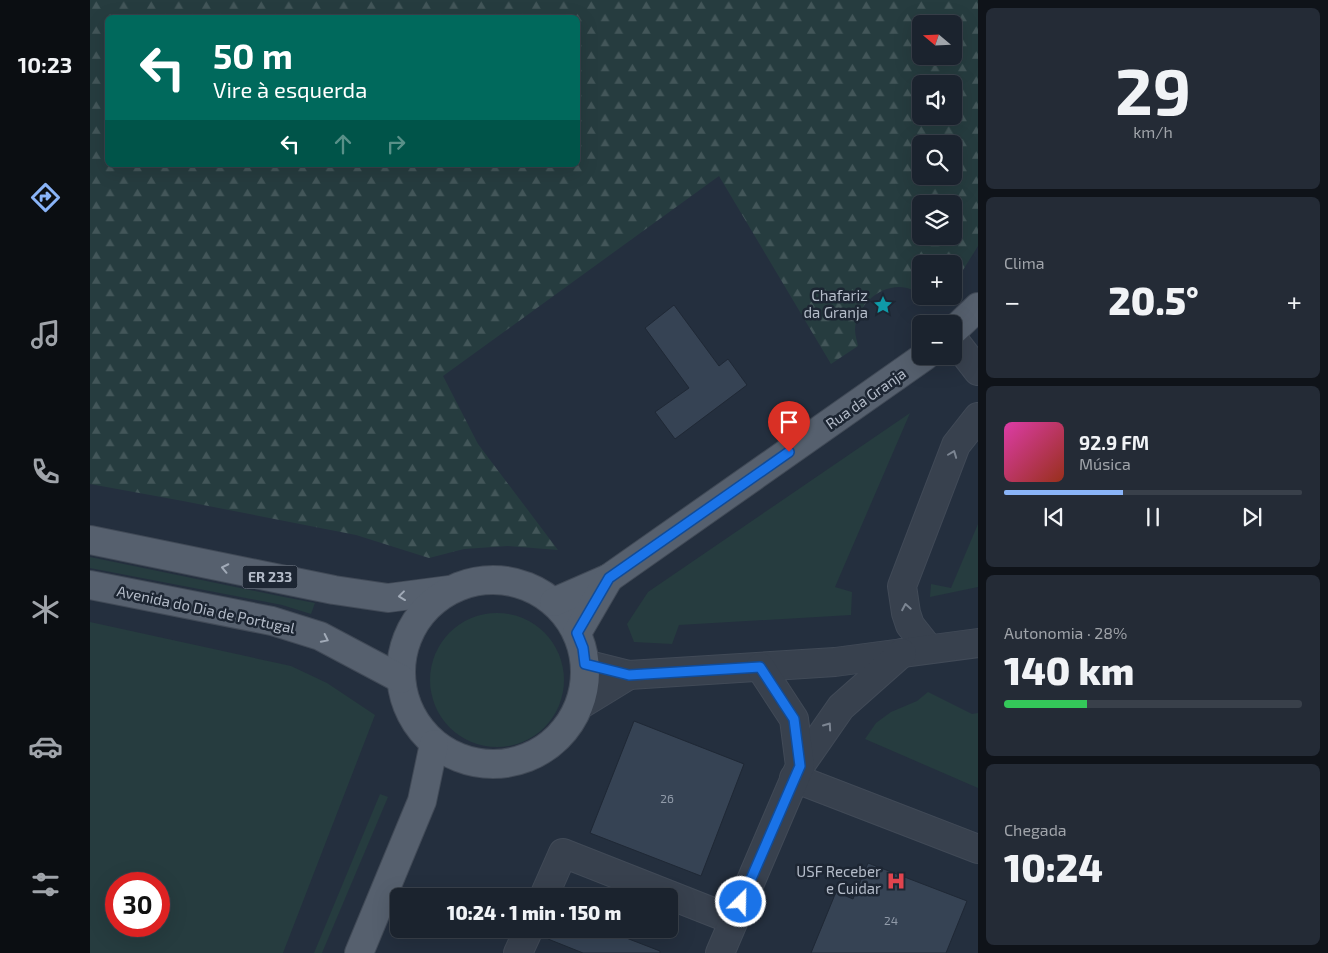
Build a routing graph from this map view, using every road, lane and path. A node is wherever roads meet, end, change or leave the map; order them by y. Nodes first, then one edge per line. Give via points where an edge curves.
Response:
1 (978, 307) edge
2 (962, 322) edge
3 (962, 350) edge
4 (912, 365) edge
5 (978, 371) edge
6 (978, 417) edge
7 (90, 540) edge
8 (609, 578) junction
9 (90, 585) edge
10 (451, 590) junction
11 (554, 602) junction
12 (577, 633) junction
13 (978, 643) edge
14 (928, 649) junction
15 (902, 653) junction
16 (585, 664) junction
17 (760, 667) junction
18 (629, 675) junction
19 (401, 679) junction
20 (580, 705) junction
21 (434, 744) junction
22 (462, 760) junction
23 (797, 772) junction
24 (422, 801) junction
25 (978, 849) edge
26 (548, 888) edge
27 (652, 888) edge
28 (678, 898) edge
29 (733, 920) junction
30 (525, 938) edge
31 (359, 953) edge
32 (518, 953) edge
33 (720, 953) edge

1 - 2 main road
3 - 5 street
4 - 8 main road, Rua da Granja
14 -> 6 street via 910,625 902,586 956,445
10 -> 7 main road, ER 233 via 388,598
8 - 11 main road, Rua da Granja
8 - 12 main road
9 -> 19 main road, Avenida do Dia de Portugal via 280,624 320,636
10 - 11 main road via 477,581 505,580 531,588
10 - 19 main road via 429,606 412,627 403,652
11 - 12 main road
12 - 16 main road
13 - 14 street
14 - 15 street
15 - 17 street
23 -> 15 street via 841,707
16 - 18 street
16 - 20 main road via 585,685
17 - 18 street
17 - 23 street via 794,719
18 - 20 street
19 - 21 main road via 406,704 417,725
20 - 22 main road via 566,730 545,749 519,762 491,765
21 - 22 main road
21 - 24 main road
22 - 24 main road
23 - 25 street
23 - 29 street
24 - 31 main road
26 - 27 street via 563,853
28 - 29 street
29 - 33 street
30 - 32 street

